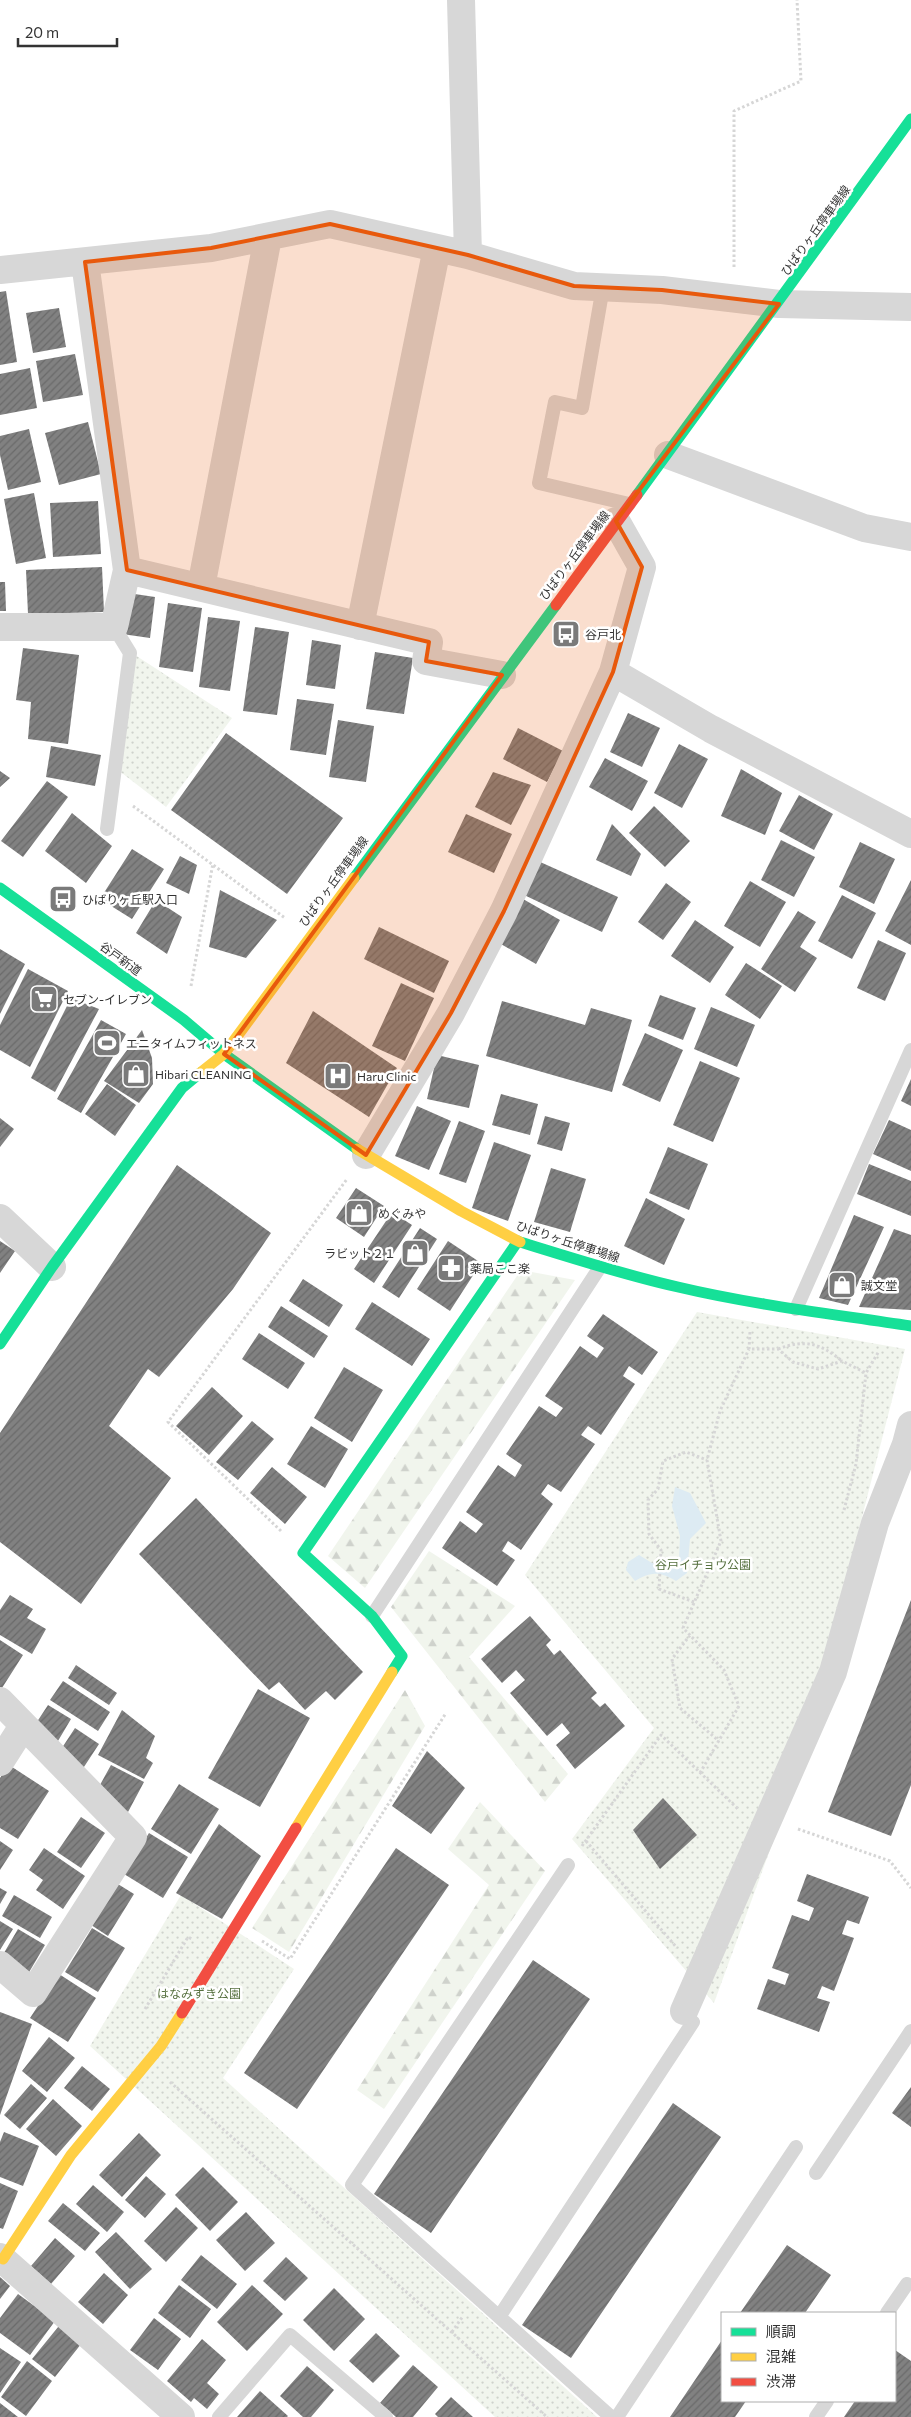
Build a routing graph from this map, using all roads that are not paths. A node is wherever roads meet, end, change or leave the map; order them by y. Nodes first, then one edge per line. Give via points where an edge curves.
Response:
1 (461, 0) edge
2 (911, 119) edge
3 (268, 237) junction
4 (437, 248) junction
5 (468, 255) junction
6 (85, 262) junction
7 (0, 270) edge
8 (603, 287) junction
9 (779, 304) junction
10 (911, 307) edge
11 (668, 454) junction
12 (623, 513) junction
13 (911, 537) edge
14 (127, 570) junction
15 (201, 587) junction
16 (114, 626) junction
17 (360, 626) junction
18 (0, 627) edge
19 (613, 672) junction
20 (502, 675) junction
21 (107, 829) dead end
22 (911, 834) edge
23 (0, 888) edge
24 (911, 1050) edge
25 (224, 1054) junction
26 (366, 1155) junction
27 (0, 1218) edge
28 (518, 1241) junction
29 (52, 1267) junction
30 (600, 1267) junction
31 (796, 1309) junction
32 (911, 1326) edge
33 (0, 1344) edge
34 (911, 1425) edge
35 (372, 1616) junction
36 (0, 1701) edge
37 (23, 1726) junction
38 (0, 1762) edge
39 (568, 1865) dead end
40 (0, 1965) edge
41 (689, 2016) joint
42 (911, 2031) edge
43 (796, 2147) dead end
44 (816, 2173) dead end
45 (1, 2258) edge
46 (906, 2284) dead end
47 (888, 2312) edge
48 (499, 2317) junction
49 (826, 2402) edge
50 (181, 2417) edge
51 (219, 2417) edge
52 (386, 2417) edge
53 (611, 2417) edge
54 (617, 2417) edge
55 (816, 2417) edge

1 - 5 street
2 - 9 main road, ひばりヶ丘停車場線
3 - 4 street via 330,224
3 - 6 street via 211,248
3 - 15 street
4 - 5 street
4 - 17 street
5 - 8 street via 574,286
6 - 7 street
6 - 14 street
8 - 9 street via 662,290
8 - 12 lane via 582,408 555,402 539,483
9 - 10 street
9 - 11 main road, ひばりヶ丘停車場線
11 - 12 main road, ひばりヶ丘停車場線
11 - 13 street via 864,528
12 - 19 street via 642,567
12 - 20 main road, ひばりヶ丘停車場線
14 - 15 street
14 - 16 street
15 - 17 street
16 - 18 street
16 - 21 lane via 130,653
17 - 20 street via 429,642 426,660
19 - 22 street via 711,729
19 - 26 street via 504,911 451,1013
20 - 25 main road, ひばりヶ丘停車場線
23 - 25 main road, 谷戸新道 via 184,1020
24 - 31 lane
25 - 26 main road, ひばりヶ丘停車場線
25 - 29 main road via 182,1088
26 - 28 main road, ひばりヶ丘停車場線
27 - 29 street
28 - 30 main road, ひばりヶ丘停車場線
28 - 35 main road via 303,1553
29 - 33 main road
30 - 31 main road, ひばりヶ丘停車場線 via 676,1287
30 - 35 lane
31 - 32 main road, ひばりヶ丘停車場線
34 - 41 street via 875,1523 834,1672
35 - 45 main road via 402,1656 161,2046 71,2155
36 - 37 street
37 - 38 street
37 - 40 street via 133,1837 34,1993
39 - 48 lane via 352,2185
41 - 48 lane
42 - 44 lane
43 - 54 lane
45 - 50 street
46 - 47 lane
48 - 53 lane
49 - 55 lane
51 - 52 lane via 290,2335

